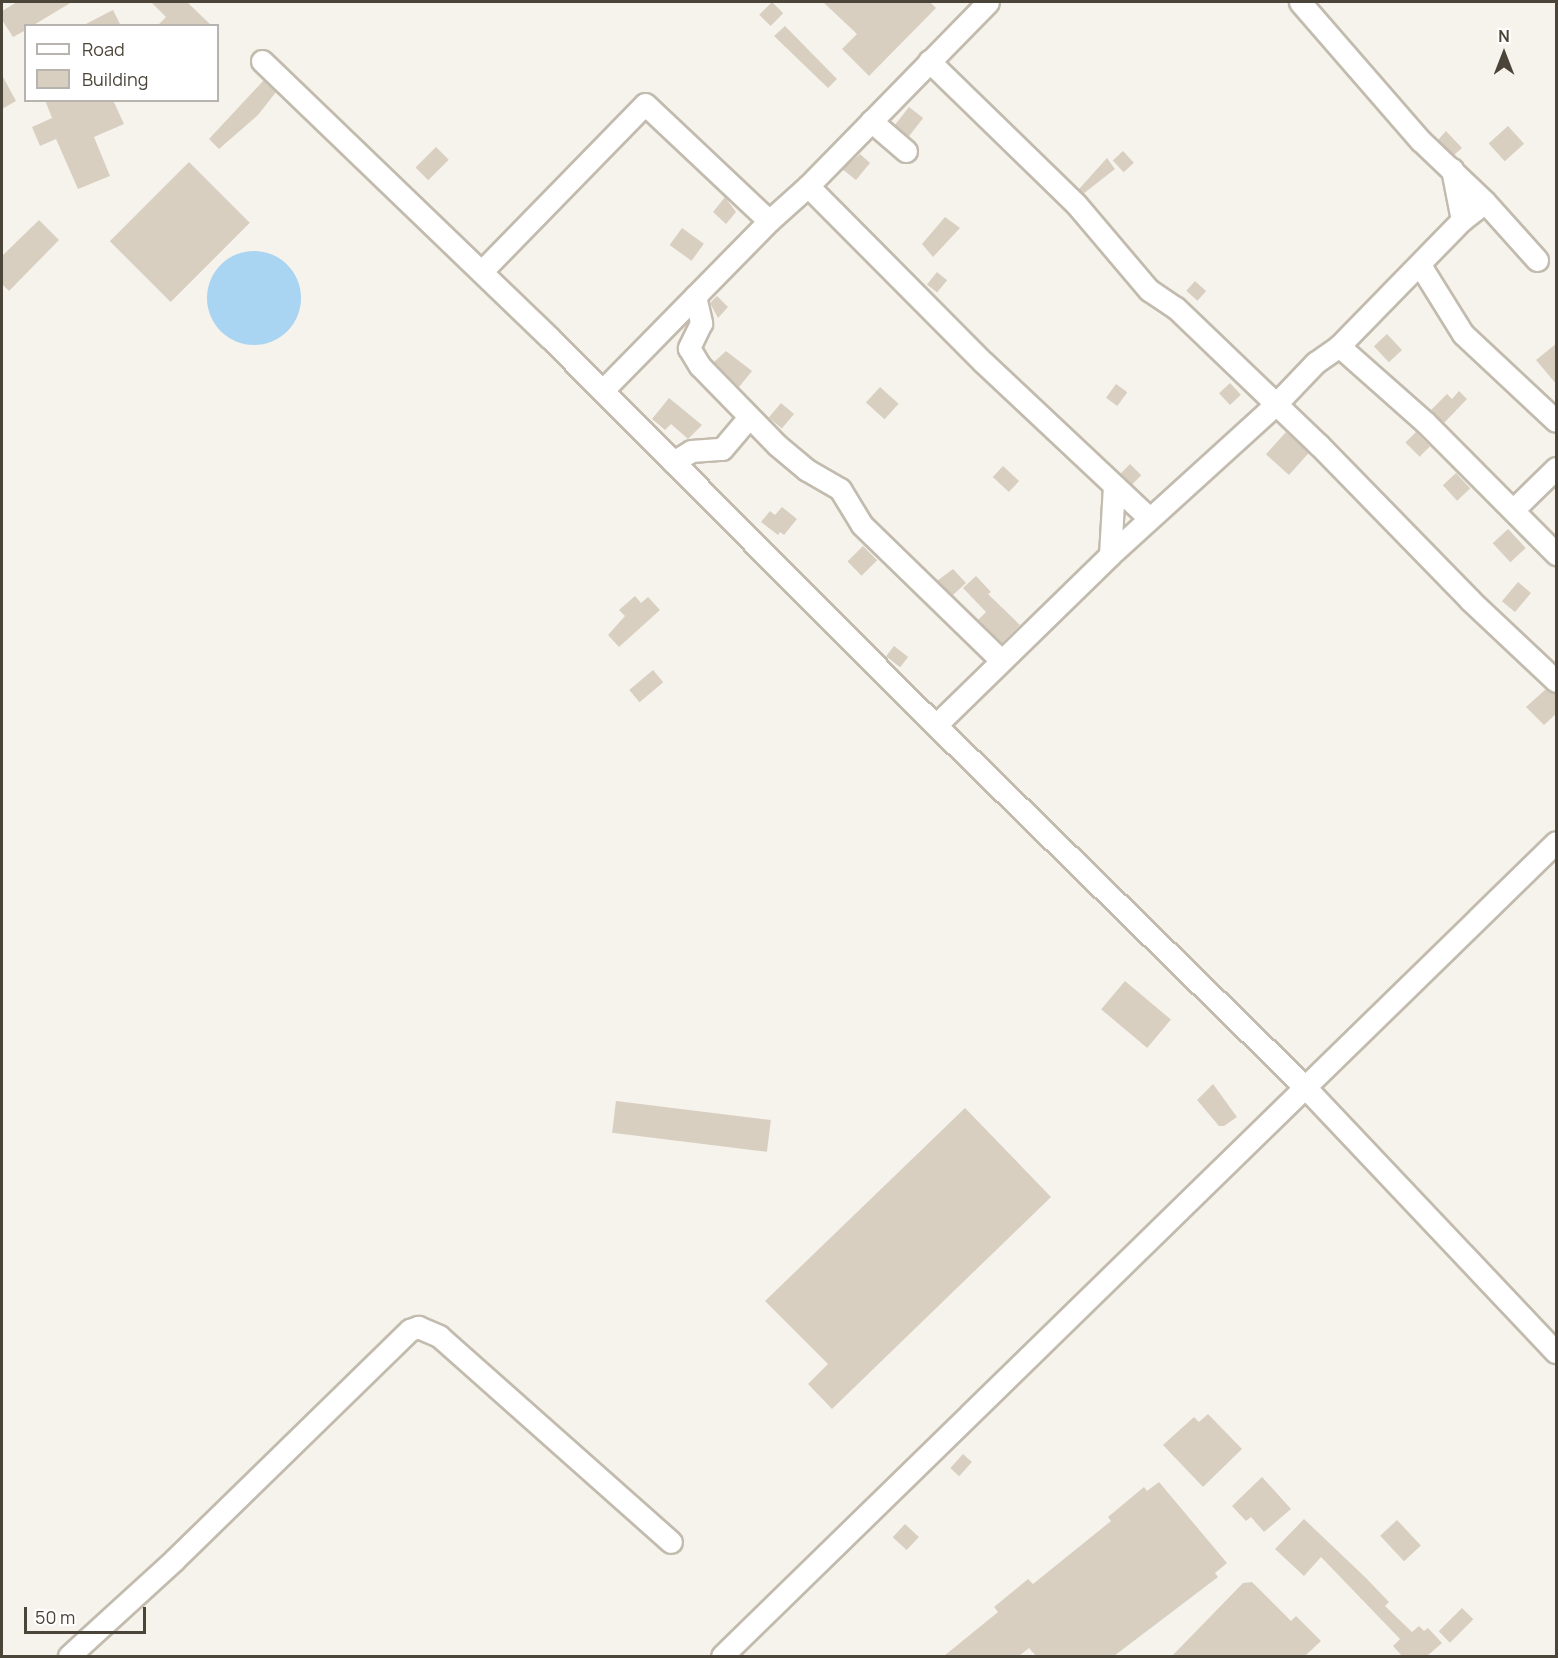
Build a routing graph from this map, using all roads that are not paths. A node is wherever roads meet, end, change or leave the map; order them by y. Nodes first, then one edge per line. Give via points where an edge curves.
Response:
1 (988, 2) edge
2 (1300, 2) edge
3 (262, 61) dead end
4 (929, 61) junction
5 (871, 121) junction
6 (906, 151) dead end
7 (1452, 169) junction
8 (808, 186) junction
9 (1485, 202) junction
10 (769, 220) junction
11 (1462, 220) junction
12 (1538, 260) dead end
13 (1420, 265) junction
14 (482, 271) junction
15 (695, 296) junction
16 (1339, 346) junction
17 (603, 390) junction
18 (1276, 404) junction
19 (749, 417) junction
20 (1557, 421) edge
21 (673, 462) junction
22 (1557, 468) edge
23 (1114, 485) junction
24 (1514, 510) junction
25 (1149, 518) junction
26 (1557, 554) edge
27 (1110, 555) junction
28 (1001, 660) junction
29 (1557, 681) edge
30 (936, 725) junction
31 (1557, 842) edge
32 (1305, 1087) junction
33 (1557, 1352) edge
34 (671, 1542) dead end
35 (69, 1656) edge
36 (722, 1656) edge

1 - 4 street
2 - 7 street via 1421,141
3 - 14 street
4 - 5 street
4 - 18 street via 1076,204 1149,290 1176,308
5 - 6 street
5 - 8 street
7 - 9 street
7 - 11 street
8 - 10 street
8 - 23 street via 983,362
9 - 11 street
9 - 12 street
10 - 14 street via 645,104
10 - 15 street
11 - 13 street
13 - 16 street
13 - 20 street via 1463,334
14 - 17 street
15 - 17 street
15 - 19 street via 701,323 689,351
16 - 18 street via 1315,363
16 - 24 street via 1426,423
17 - 21 street
18 - 25 street
18 - 29 street
19 - 21 street via 722,449 691,451
19 - 28 street via 807,470 840,489 862,525
21 - 30 street
22 - 24 street
23 - 25 street
23 - 27 street
24 - 26 street
25 - 27 street
27 - 28 street
28 - 30 street
30 - 32 street
31 - 32 street
32 - 33 street
32 - 36 street
34 - 35 street via 439,1336 418,1327 410,1330 174,1560

